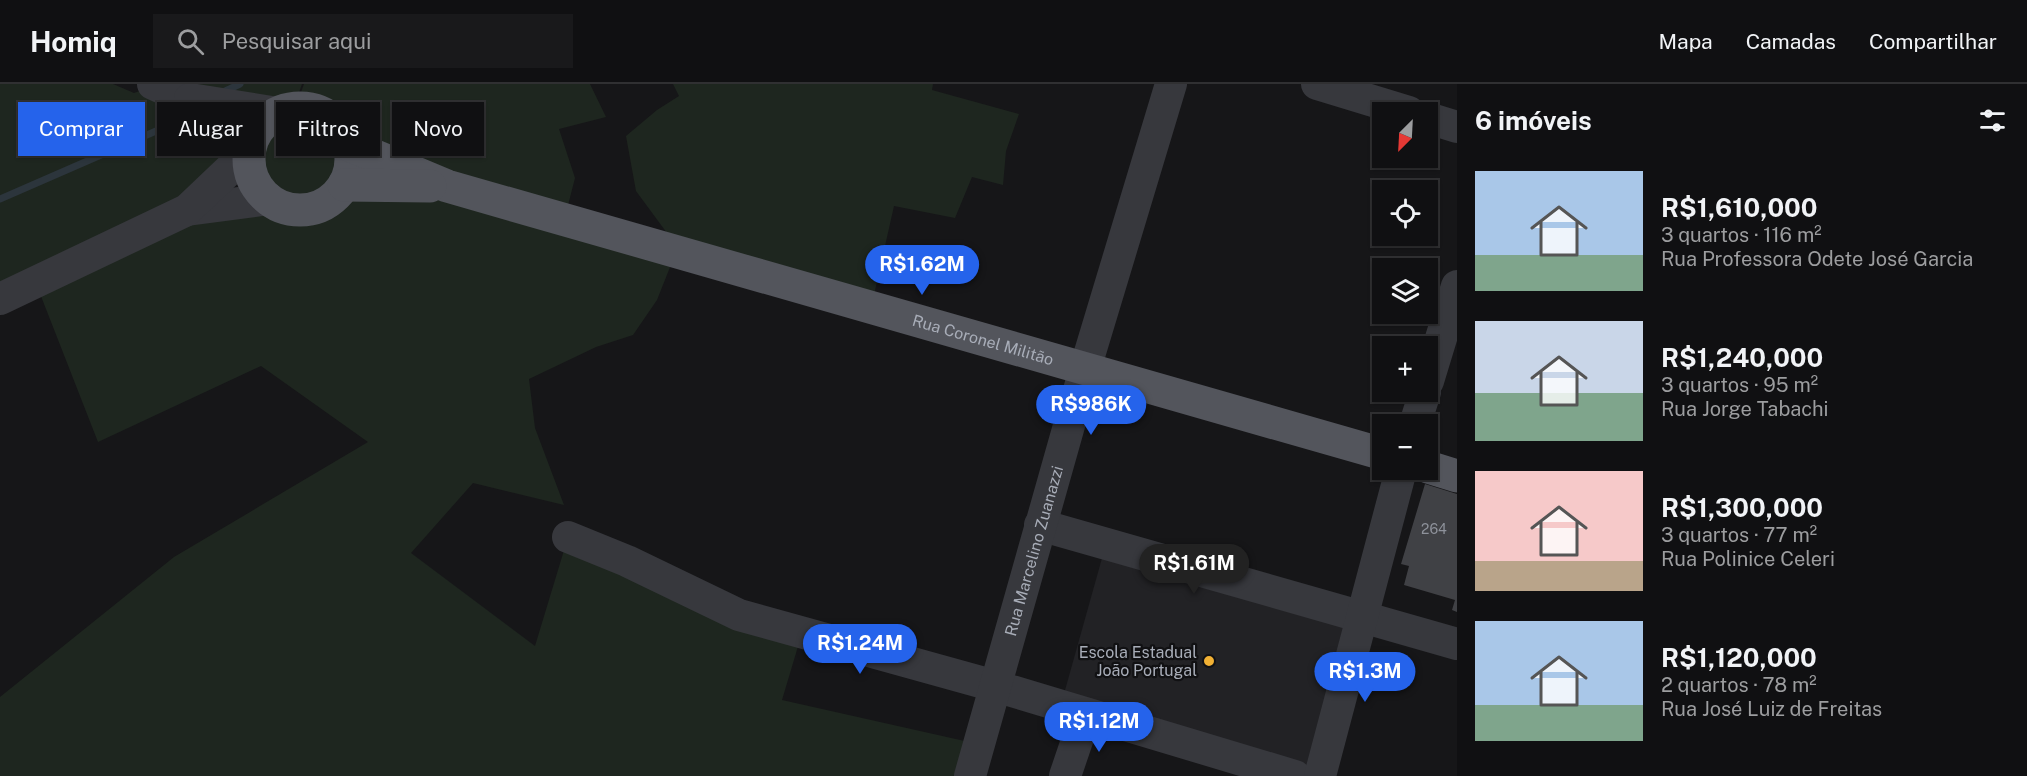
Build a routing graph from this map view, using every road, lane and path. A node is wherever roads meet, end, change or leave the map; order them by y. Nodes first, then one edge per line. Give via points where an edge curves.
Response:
1 (153, 84) edge
2 (1171, 84) edge
3 (1317, 84) edge
4 (183, 98) junction
5 (188, 102) edge
6 (1376, 102) edge
7 (276, 113) edge
8 (276, 114) edge
9 (1438, 121) edge
10 (264, 123) edge
11 (1457, 128) edge
12 (242, 156) edge
13 (250, 156) edge
14 (351, 156) edge
15 (375, 156) edge
16 (344, 185) junction
17 (447, 186) junction
18 (269, 199) junction
19 (187, 210) junction
20 (1457, 286) edge
21 (0, 299) edge
22 (1438, 348) edge
23 (1085, 369) junction
24 (1372, 451) edge
25 (1438, 470) edge
26 (1457, 476) edge
27 (1398, 480) edge
28 (1040, 525) junction
29 (568, 537) dead end
30 (1362, 618) junction
31 (1457, 644) edge
32 (995, 686) junction
33 (1086, 714) junction
34 (970, 776) edge
35 (1065, 776) edge
36 (1294, 776) edge
37 (1320, 776) edge

1 - 4 street
2 - 23 street, Rua Marcelino Zuanazzi
3 - 6 street
4 - 5 street
4 - 7 street
8 - 10 main road
9 - 11 street
12 - 19 street
13 - 18 main road via 252,178
14 - 16 main road
15 - 17 main road, Rua Coronel Militão
16 - 17 main road, Rua Coronel Militão
16 - 18 main road via 336,196 310,209 288,208
17 - 23 main road, Rua Coronel Militão
18 - 19 street
19 - 21 street
20 - 22 street
23 - 24 main road, Rua Coronel Militão
23 - 28 street, Rua Marcelino Zuanazzi
25 - 26 main road
27 - 30 street
28 - 30 street
28 - 32 street, Rua Marcelino Zuanazzi
29 - 32 street via 739,615
30 - 31 street
30 - 37 street
32 - 33 street
32 - 34 street, Rua Marcelino Zuanazzi
33 - 35 street
33 - 36 street

